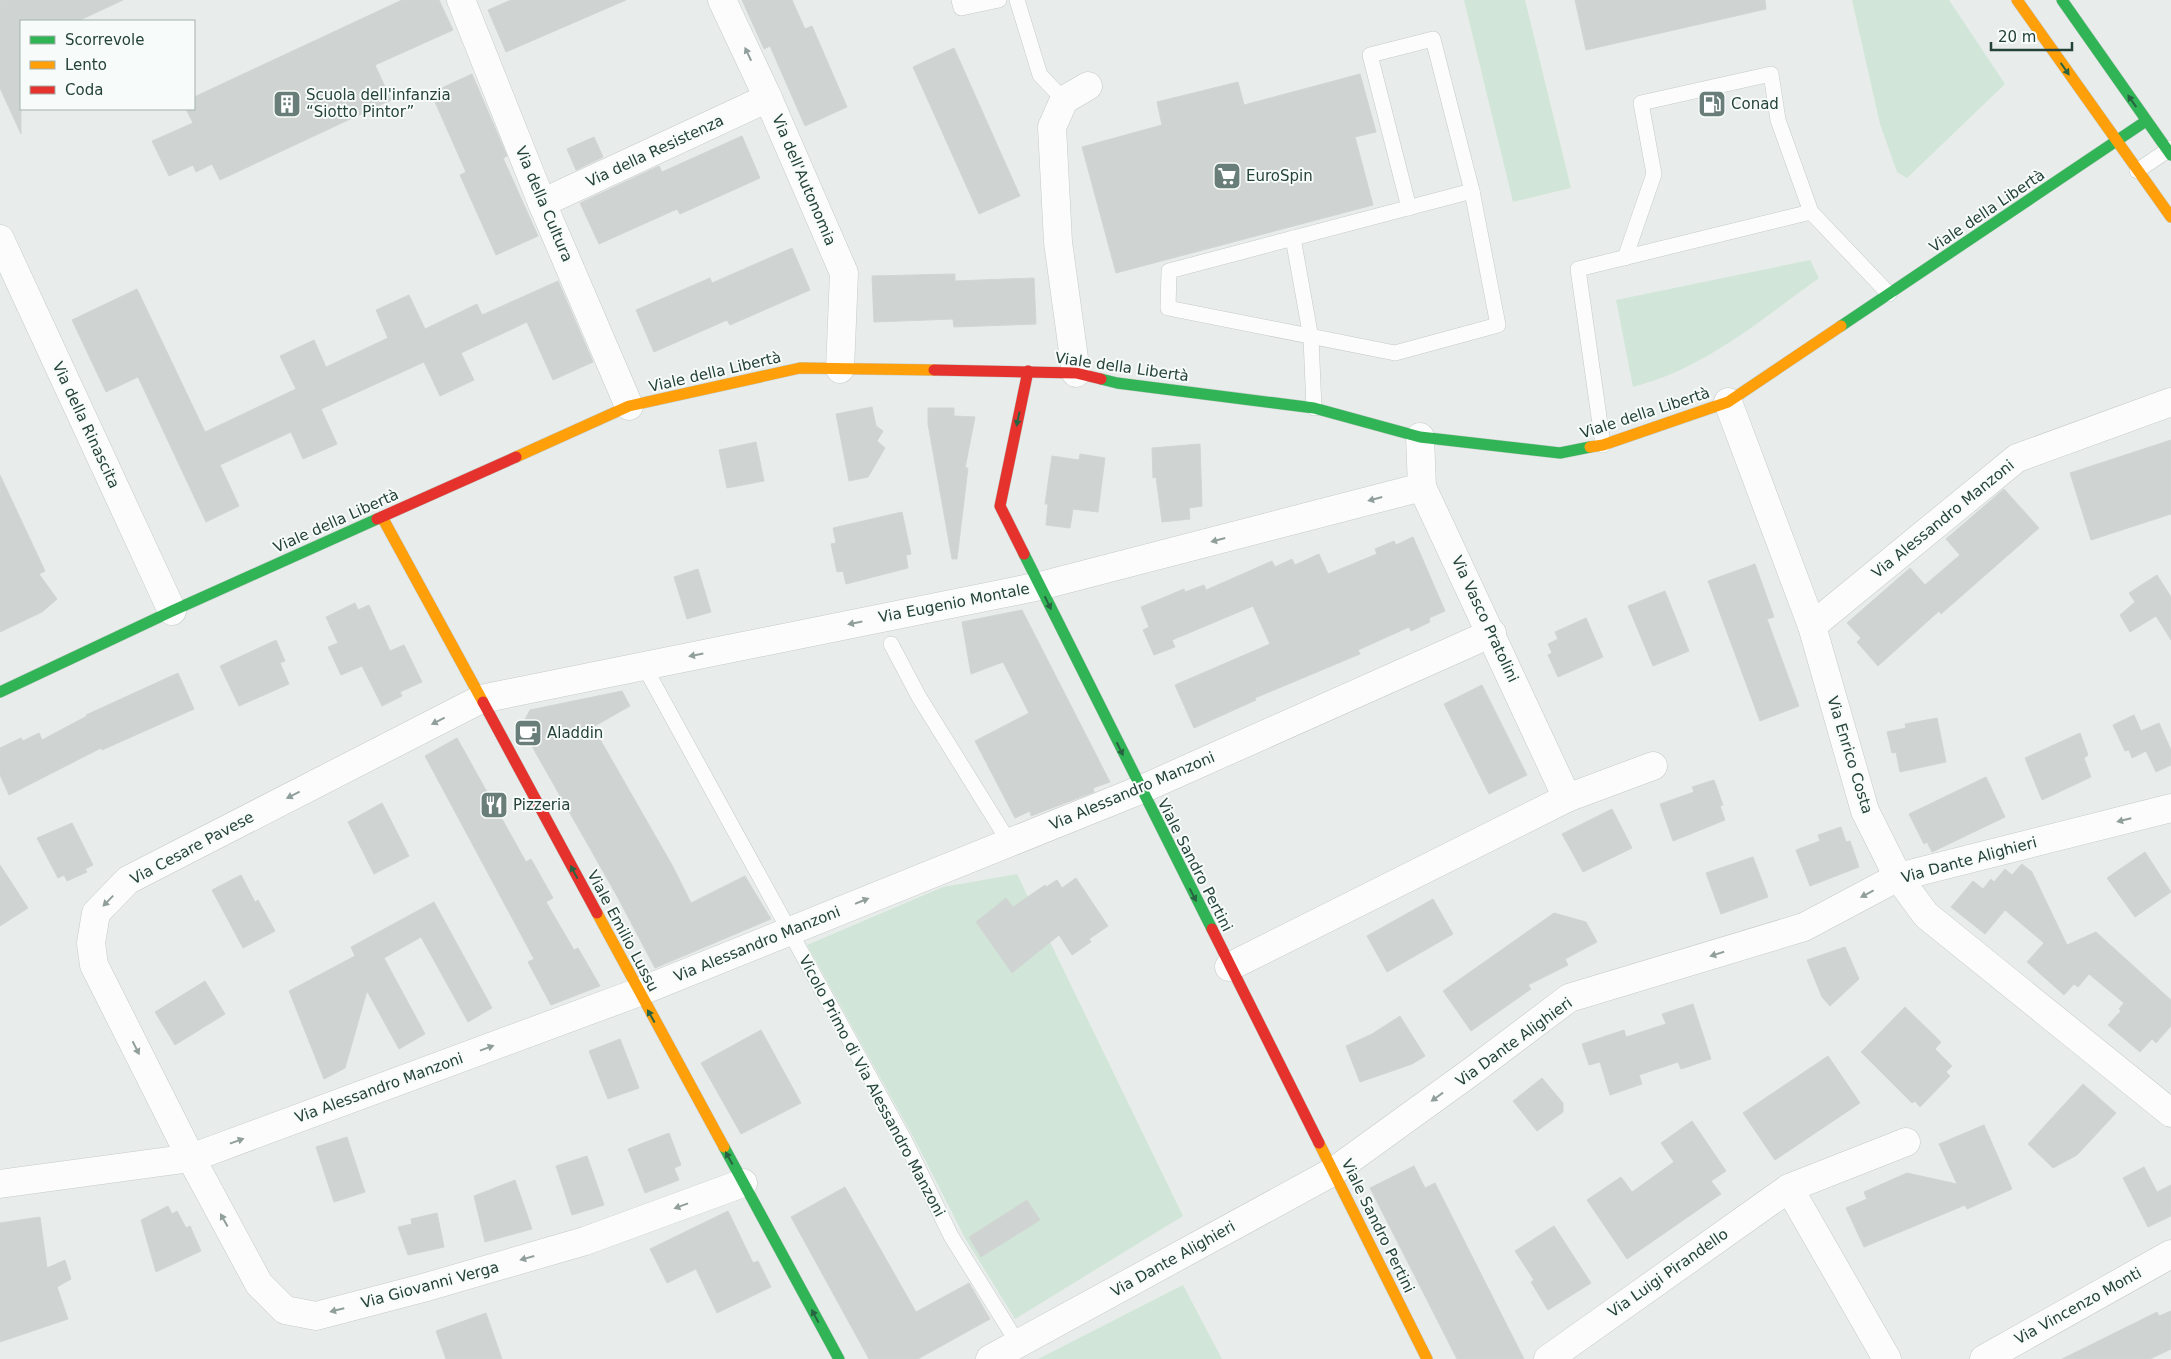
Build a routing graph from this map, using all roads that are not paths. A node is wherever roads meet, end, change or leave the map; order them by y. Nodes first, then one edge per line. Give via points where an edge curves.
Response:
1 (722, 0) edge
2 (959, 0) edge
3 (999, 0) edge
4 (1017, 0) edge
5 (2017, 0) edge
6 (2062, 0) edge
7 (467, 2) edge
8 (1088, 86) dead end
9 (768, 98) junction
10 (1064, 100) junction
11 (2146, 121) junction
12 (2116, 142) junction
13 (2170, 151) edge
14 (2137, 171) junction
15 (1472, 192) junction
16 (542, 203) junction
17 (1409, 208) junction
18 (1811, 212) junction
19 (2171, 217) edge
20 (1294, 238) junction
21 (0, 239) edge
22 (1625, 258) junction
23 (1889, 294) junction
24 (1311, 338) junction
25 (840, 369) junction
26 (1028, 371) junction
27 (1076, 373) junction
28 (1728, 402) junction
29 (2171, 402) edge
30 (629, 406) junction
31 (1314, 408) junction
32 (1420, 437) junction
33 (1603, 445) junction
34 (1422, 486) junction
35 (382, 517) junction
36 (1040, 586) junction
37 (172, 611) junction
38 (1812, 626) junction
39 (1492, 633) junction
40 (891, 644) dead end
41 (644, 666) junction
42 (0, 692) edge
43 (482, 699) junction
44 (1653, 766) dead end
45 (1140, 790) junction
46 (1567, 798) junction
47 (2171, 808) edge
48 (1009, 842) junction
49 (1898, 877) junction
50 (790, 930) junction
51 (1229, 967) junction
52 (638, 992) junction
53 (2171, 1113) edge
54 (1906, 1142) dead end
55 (191, 1158) junction
56 (1334, 1171) junction
57 (743, 1183) junction
58 (0, 1184) edge
59 (1789, 1188) junction
60 (2171, 1254) edge
61 (1018, 1344) junction
62 (839, 1359) edge
63 (990, 1359) edge
64 (1427, 1359) edge
65 (1548, 1359) edge
66 (1887, 1359) edge
67 (1984, 1359) edge

9 -> 1 street, Via dell'Autonomia
2 - 3 lane via 961,8
4 - 10 lane via 1040,75
5 -> 12 street
11 -> 6 street
7 - 16 street, Via della Cultura
8 - 10 street
9 - 16 street, Via della Resistenza
9 - 25 street, Via dell'Autonomia via 844,273
10 - 27 street via 1052,127 1058,242
11 - 12 street, Viale della Libertà
11 - 13 street
12 - 14 street
12 - 23 street, Viale della Libertà
13 - 14 lane
14 - 19 street
15 - 17 lane
15 - 17 lane via 1433,39 1370,55
15 - 24 lane via 1498,325 1395,353
16 - 30 street, Via della Cultura
17 - 20 lane
18 - 22 lane
18 - 22 lane via 1778,120 1771,74 1641,102 1654,174
18 - 23 lane
20 - 24 lane
20 - 24 lane via 1169,271 1168,308
21 - 37 street, Via della Rinascita
22 - 33 lane via 1578,269
23 - 28 street, Viale della Libertà
24 - 31 lane
25 - 26 street, Viale della Libertà
25 - 30 street, Viale della Libertà via 800,368
26 - 27 street, Viale della Libertà
26 -> 36 street, Viale Sandro Pertini via 1000,506
27 - 31 street, Viale della Libertà via 1117,383
28 - 33 street, Viale della Libertà
28 - 38 street, Via Enrico Costa
29 - 38 street, Via Alessandro Manzoni via 2017,458
30 - 35 street, Viale della Libertà
31 - 32 street, Viale della Libertà
32 - 33 street, Viale della Libertà via 1560,453
32 - 34 street, Via Vasco Pratolini
34 -> 36 street, Via Eugenio Montale
34 - 39 street, Via Vasco Pratolini
35 - 37 street, Viale della Libertà
35 - 43 street, Viale Emilio Lussu
36 -> 41 street, Via Eugenio Montale
36 -> 45 street, Viale Sandro Pertini
37 - 42 street, Viale della Libertà
38 - 49 street, Via Enrico Costa via 1865,811
39 - 45 street, Via Alessandro Manzoni
39 - 46 street, Via Vasco Pratolini
40 - 48 lane via 919,697
41 - 43 street, Via Eugenio Montale
41 - 50 lane, Vicolo Primo di Via Alessandro Manzoni
52 -> 43 street, Viale Emilio Lussu
43 -> 55 street, Via Cesare Pavese via 128,880 96,913 91,943 94,965
44 - 46 street
45 - 48 street, Via Alessandro Manzoni
45 -> 51 street, Viale Sandro Pertini
46 - 51 street
47 -> 49 street, Via Dante Alighieri
50 -> 48 street, Via Alessandro Manzoni
49 - 53 street, Via Enrico Costa via 1926,916
49 -> 56 street, Via Dante Alighieri via 1804,927 1569,998
50 - 52 street, Via Alessandro Manzoni
50 - 61 lane, Vicolo Primo di Via Alessandro Manzoni via 906,1143 951,1236
51 - 56 street, Viale Sandro Pertini
55 -> 52 street, Via Alessandro Manzoni
57 -> 52 street, Viale Emilio Lussu
54 - 59 street, Via Luigi Pirandello
57 -> 55 street, Via Giovanni Verga via 585,1241 316,1316 285,1310 259,1284
55 - 58 street, Via Alessandro Manzoni
56 - 61 street, Via Dante Alighieri
56 - 64 street, Viale Sandro Pertini
62 -> 57 street, Viale Emilio Lussu
59 - 65 street, Via Luigi Pirandello
59 - 66 street
60 - 67 street, Via Vincenzo Monti
61 - 63 street, Via Dante Alighieri

